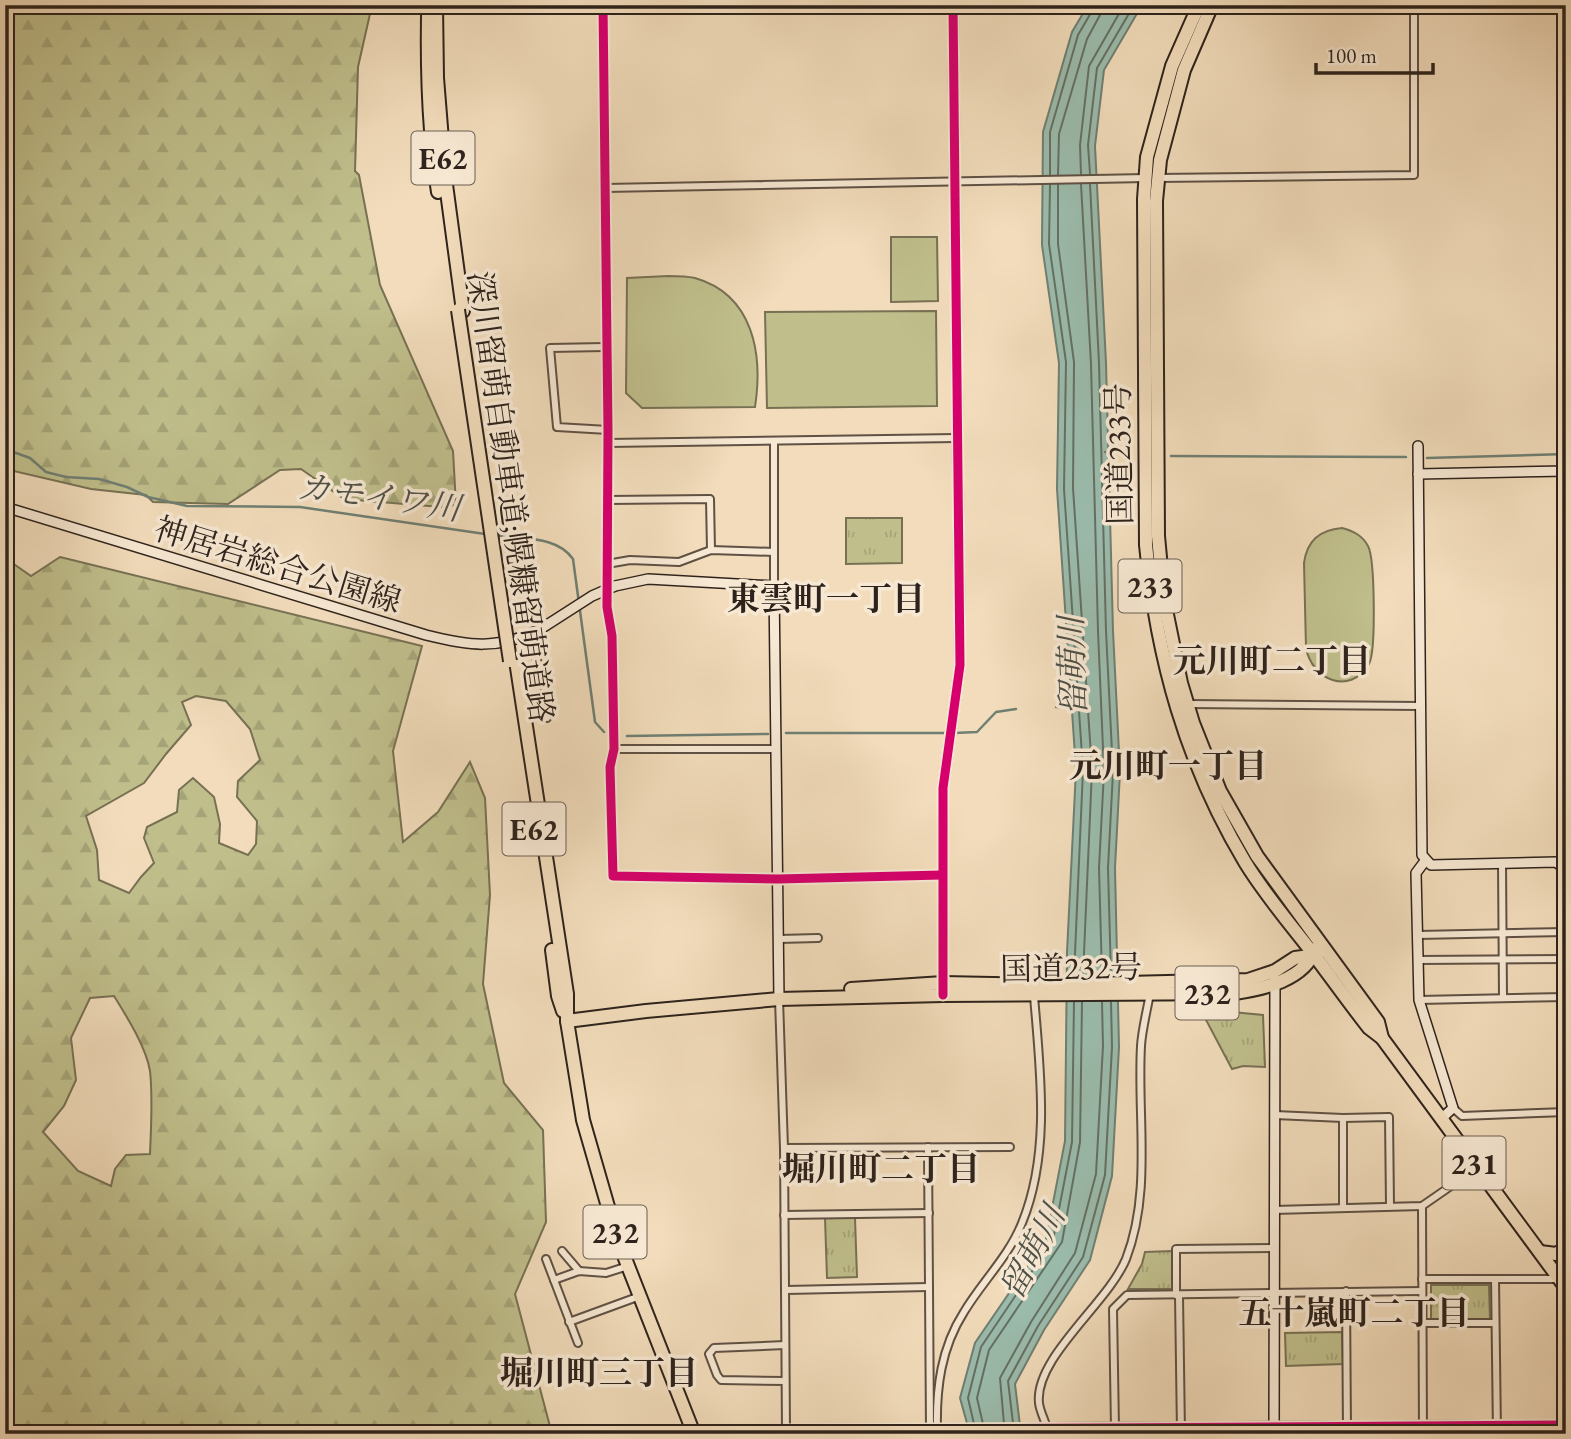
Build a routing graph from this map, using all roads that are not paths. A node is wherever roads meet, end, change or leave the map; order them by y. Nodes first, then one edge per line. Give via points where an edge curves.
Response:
1 (428, 5) edge
2 (436, 5) edge
3 (603, 5) edge
4 (953, 5) edge
5 (1199, 5) edge
6 (1212, 5) edge
7 (1414, 5) edge
8 (1152, 178) junction
9 (955, 182) junction
10 (606, 188) junction
11 (460, 310) junction
12 (606, 347) junction
13 (608, 430) junction
14 (957, 438) junction
15 (774, 441) junction
16 (608, 443) junction
17 (1418, 446) dead end
18 (1566, 471) edge
19 (1418, 474) junction
20 (608, 500) junction
21 (5, 506) edge
22 (711, 550) junction
23 (774, 552) junction
24 (607, 564) junction
25 (774, 586) junction
26 (527, 635) junction
27 (1181, 705) junction
28 (1421, 706) junction
29 (547, 718) dead end
30 (614, 749) junction
31 (777, 749) junction
32 (1425, 861) junction
33 (1502, 863) junction
34 (1565, 865) edge
35 (942, 875) junction
36 (778, 879) junction
37 (1566, 932) edge
38 (1503, 934) junction
39 (1418, 935) junction
40 (818, 938) dead end
41 (1308, 938) junction
42 (779, 939) junction
43 (1319, 951) junction
44 (1503, 959) junction
45 (1566, 959) edge
46 (1418, 960) junction
47 (1298, 963) junction
48 (1333, 971) junction
49 (1275, 978) junction
50 (943, 989) junction
51 (1141, 990) junction
52 (1042, 992) junction
53 (1566, 997) edge
54 (1503, 998) junction
55 (779, 999) junction
56 (1419, 1000) junction
57 (567, 1021) junction
58 (1453, 1108) junction
59 (1566, 1112) edge
60 (1275, 1115) junction
61 (1343, 1118) junction
62 (1442, 1118) junction
63 (928, 1147) junction
64 (1010, 1147) dead end
65 (784, 1148) junction
66 (1478, 1168) junction
67 (1390, 1206) junction
68 (1422, 1206) junction
69 (1343, 1208) junction
70 (1274, 1210) junction
71 (929, 1213) junction
72 (784, 1215) junction
73 (1273, 1248) junction
74 (1566, 1248) edge
75 (562, 1251) dead end
76 (1539, 1252) junction
77 (547, 1259) dead end
78 (628, 1265) junction
79 (579, 1271) junction
80 (1422, 1279) junction
81 (1495, 1279) junction
82 (554, 1280) junction
83 (1562, 1283) edge
84 (929, 1287) junction
85 (786, 1290) junction
86 (1346, 1291) junction
87 (1422, 1291) junction
88 (1273, 1293) junction
89 (1178, 1295) junction
90 (640, 1296) junction
91 (569, 1322) junction
92 (1424, 1323) junction
93 (1495, 1323) junction
94 (578, 1343) dead end
95 (785, 1345) junction
96 (785, 1381) junction
97 (1566, 1425) edge
98 (1115, 1429) junction
99 (1497, 1429) edge
100 (786, 1430) junction
101 (936, 1430) junction
102 (1046, 1430) edge
103 (1130, 1430) edge
104 (1274, 1430) edge
105 (1347, 1430) edge
106 (1423, 1430) edge
107 (1181, 1431) edge
108 (814, 1432) edge
109 (855, 1432) edge
110 (889, 1432) edge
111 (917, 1432) edge
112 (694, 1434) edge
113 (769, 1434) edge

1 - 11 highway, 深川留萌自動車道;幌糠留萌道路 / E62 via 434,166
2 - 11 highway, 深川留萌自動車道;幌糠留萌道路 / E62 via 437,78
3 - 10 street
4 - 9 street
5 - 8 highway, 国道233号 / 233 via 1172,66 1147,157
6 - 8 highway, 国道233号 / 233 via 1184,70
7 - 8 street via 1414,176
8 - 9 street
8 - 27 highway, 国道233号 / 233 via 1146,545 1170,687
9 - 10 street
9 - 14 street
10 - 12 street
11 - 57 highway, 深川留萌自動車道;幌糠留萌道路 / E62, bridge
12 - 13 street
12 - 13 street via 550,348 557,427
13 - 16 street
14 - 15 street
14 - 35 street via 960,665 943,788
15 - 16 street
15 - 23 street
16 - 20 street
17 - 19 street
18 - 19 street
19 - 28 street
20 - 22 street via 710,499
20 - 24 street
21 - 26 street, 神居岩総合公園線 via 466,645 500,644
22 - 23 street
22 - 24 street via 679,562
23 - 25 street
24 - 30 street
25 - 26 street, 神居岩総合公園線, bridge via 648,579 592,596
25 - 31 street
26 - 29 street via 542,671
27 - 28 street
27 - 41 highway, 国道233号 / 233 via 1201,779 1245,863
28 - 32 street
30 - 31 street
30 - 36 street via 610,767 613,876
31 - 36 street
32 - 33 street via 1431,865
32 - 39 street via 1416,873
33 - 34 street
33 - 38 street
35 - 36 street
35 - 50 street
36 - 42 street
37 - 38 street
38 - 39 street
38 - 44 street
39 - 46 street
40 - 42 street
41 - 43 highway, 国道233号 / 233
41 - 47 highway
42 - 55 street
43 - 47 highway, 国道232号 / 232
43 - 48 highway, 231
44 - 45 street
44 - 46 street
44 - 54 street
46 - 56 street
47 - 48 highway
47 - 49 highway, 国道232号 / 232
48 - 62 highway, 231 via 1369,1028 1382,1038
49 - 51 highway, 国道232号 / 232 via 1265,989 1235,993
49 - 60 street
50 - 52 highway, 国道232号 / 232
50 - 55 highway, 国道232号 / 232 via 798,993
51 - 52 highway, 国道232号 / 232
51 - 102 street via 1140,1194 1133,1234 1112,1285 1051,1360 1042,1380 1039,1403
52 - 101 street via 1039,1146 1033,1192 1021,1226 955,1327 942,1359
53 - 54 street
54 - 56 street
55 - 57 highway, 国道232号 / 232
55 - 65 street
56 - 58 street
57 - 78 highway, 232 via 583,1120
58 - 59 street via 1462,1116
58 - 62 street
60 - 61 street
60 - 70 street
61 - 67 street via 1389,1117
61 - 69 street
62 - 66 highway, 231
63 - 64 street
63 - 65 street
63 - 71 street
65 - 72 street
66 - 68 street
66 - 76 highway, 231
67 - 68 street
67 - 69 street
68 - 80 street
69 - 70 street
70 - 73 street
71 - 72 street
71 - 84 street
72 - 85 street
73 - 88 street
73 - 89 street via 1176,1249
74 - 76 highway via 1556,1254
75 - 79 street
76 - 83 highway, 231
77 - 82 street
78 - 79 street via 606,1273
78 - 90 highway, 232
79 - 82 street
80 - 81 street
80 - 87 street
81 - 83 street
81 - 93 street
82 - 91 street
84 - 85 street
84 - 101 street
85 - 95 street
86 - 87 street
86 - 88 street
86 - 105 street
87 - 92 street
88 - 89 street
88 - 104 street
89 - 98 street via 1126,1294 1113,1309
89 - 107 street
90 - 91 street
90 - 112 highway, 232
91 - 94 street
92 - 93 street
92 - 106 street
93 - 99 street
95 - 96 street
95 - 96 street via 714,1348 709,1354 721,1380
96 - 100 street
97 - 99 street
98 - 102 street
98 - 103 street
99 - 106 street
100 - 108 street
100 - 113 street
101 - 102 street
101 - 111 street
103 - 107 street
104 - 105 street
104 - 107 street
105 - 106 street
108 - 109 street
109 - 110 street
110 - 111 street

